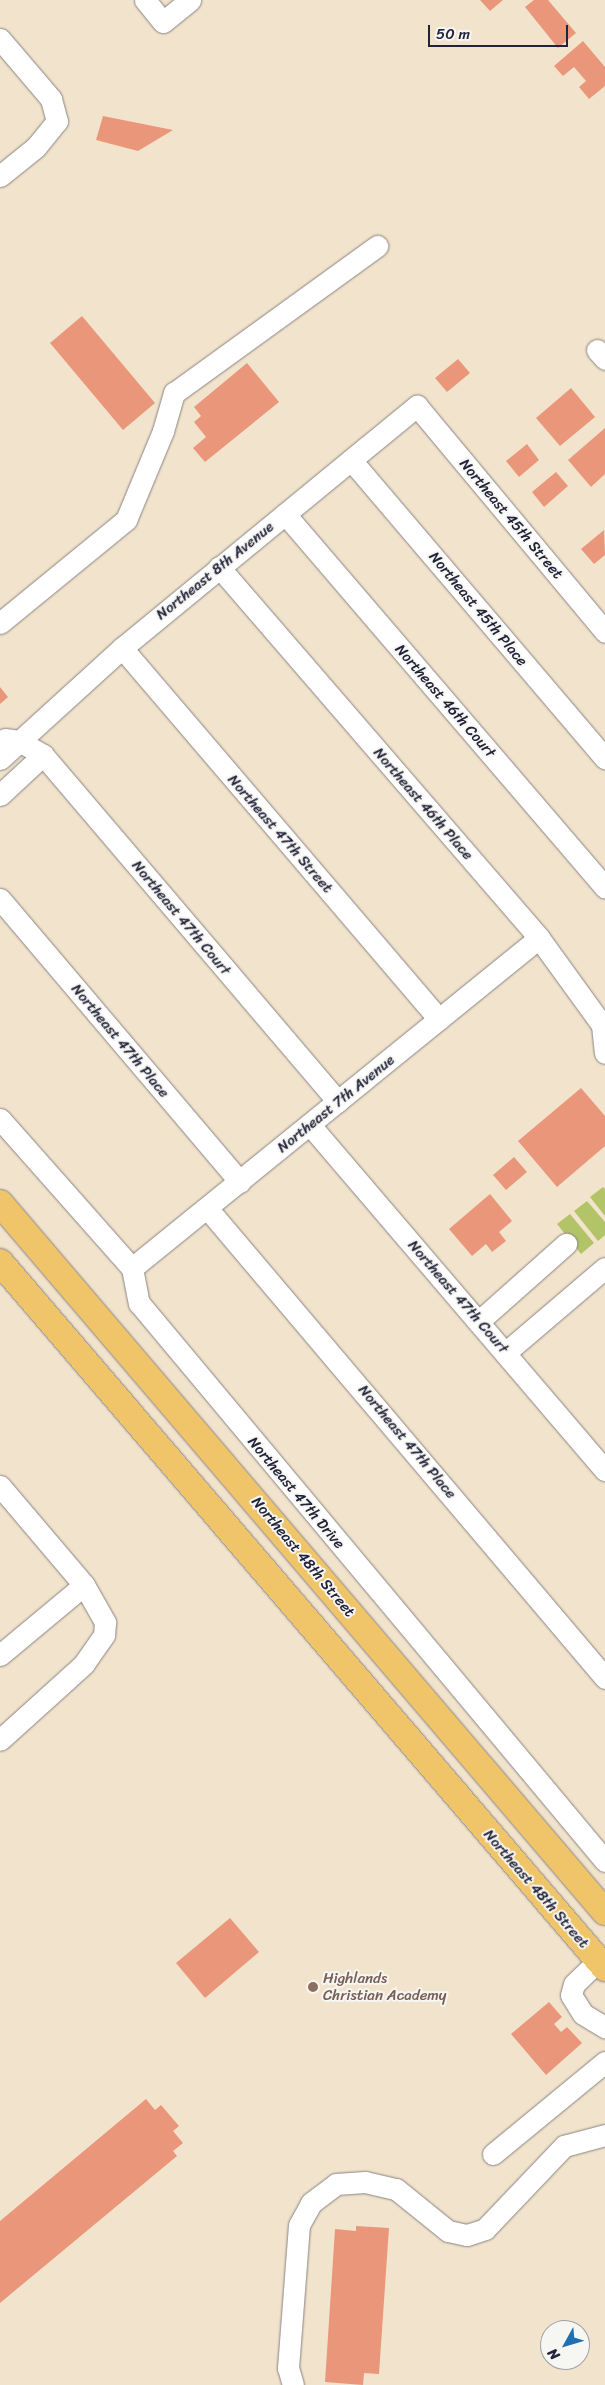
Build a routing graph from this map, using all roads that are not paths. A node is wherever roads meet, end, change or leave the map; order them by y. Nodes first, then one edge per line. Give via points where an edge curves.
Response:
1 (145, 0) edge
2 (190, 0) edge
3 (0, 39) edge
4 (0, 176) edge
5 (377, 246) dead end
6 (417, 406) joint
7 (350, 460) junction
8 (285, 514) junction
9 (219, 567) junction
10 (0, 623) edge
11 (605, 632) edge
12 (122, 648) junction
13 (9, 740) edge
14 (43, 755) junction
15 (605, 758) edge
16 (0, 759) edge
17 (0, 795) edge
18 (605, 888) edge
19 (0, 899) edge
20 (539, 938) junction
21 (439, 1019) junction
22 (604, 1024) edge
23 (605, 1053) edge
24 (338, 1102) junction
25 (0, 1119) edge
26 (310, 1125) junction
27 (240, 1182) junction
28 (0, 1203) edge
29 (207, 1208) junction
30 (566, 1244) dead end
31 (0, 1262) edge
32 (132, 1268) junction
33 (605, 1268) edge
34 (478, 1322) junction
35 (505, 1353) junction
36 (605, 1470) edge
37 (0, 1486) edge
38 (84, 1585) junction
39 (0, 1655) edge
40 (605, 1678) edge
41 (0, 1740) edge
42 (605, 1861) edge
43 (605, 1912) edge
44 (602, 1964) edge
45 (605, 2026) edge
46 (605, 2062) edge
47 (605, 2135) edge
48 (493, 2154) dead end
49 (293, 2385) edge

1 - 2 street via 164,22
3 - 4 street via 52,99 57,121 36,147
5 - 10 street via 174,392 163,431 126,520
6 - 7 street, Northeast 8th Avenue
6 - 11 street, Northeast 45th Street
7 - 8 street, Northeast 8th Avenue
7 - 15 street, Northeast 45th Place
8 - 9 street, Northeast 8th Avenue
8 - 18 street, Northeast 46th Court
9 - 12 street, Northeast 8th Avenue
9 - 20 street, Northeast 46th Place
12 - 13 street, Northeast 8th Avenue
12 - 21 street, Northeast 47th Street
13 - 14 street, Northeast 47th Court
13 - 16 street, Northeast 8th Avenue
14 - 17 street
14 - 24 street, Northeast 47th Court
19 - 27 street, Northeast 47th Place
20 - 21 street, Northeast 7th Avenue
20 - 22 street, Northeast 46th Place
21 - 24 street, Northeast 7th Avenue
22 - 23 street, Northeast 46th Place
24 - 26 street, Northeast 7th Avenue
25 - 32 street
26 - 27 street, Northeast 7th Avenue
26 - 34 street, Northeast 47th Court
27 - 29 street, Northeast 7th Avenue
28 - 43 main road, Northeast 48th Street
29 - 32 street, Northeast 7th Avenue
29 - 40 street, Northeast 47th Place
30 - 34 street
31 - 44 main road, Northeast 48th Street
32 - 42 street, Northeast 47th Drive via 139,1303
33 - 35 street
34 - 35 street, Northeast 47th Court
35 - 36 street, Northeast 47th Court
37 - 38 street
38 - 39 street
38 - 41 street via 106,1622 104,1635 84,1664
44 - 45 street via 574,1984 571,1995 583,2014
46 - 48 street
47 - 49 street via 564,2146 485,2229 467,2235 448,2231 396,2188 365,2182 336,2184 311,2203 299,2225 288,2368

